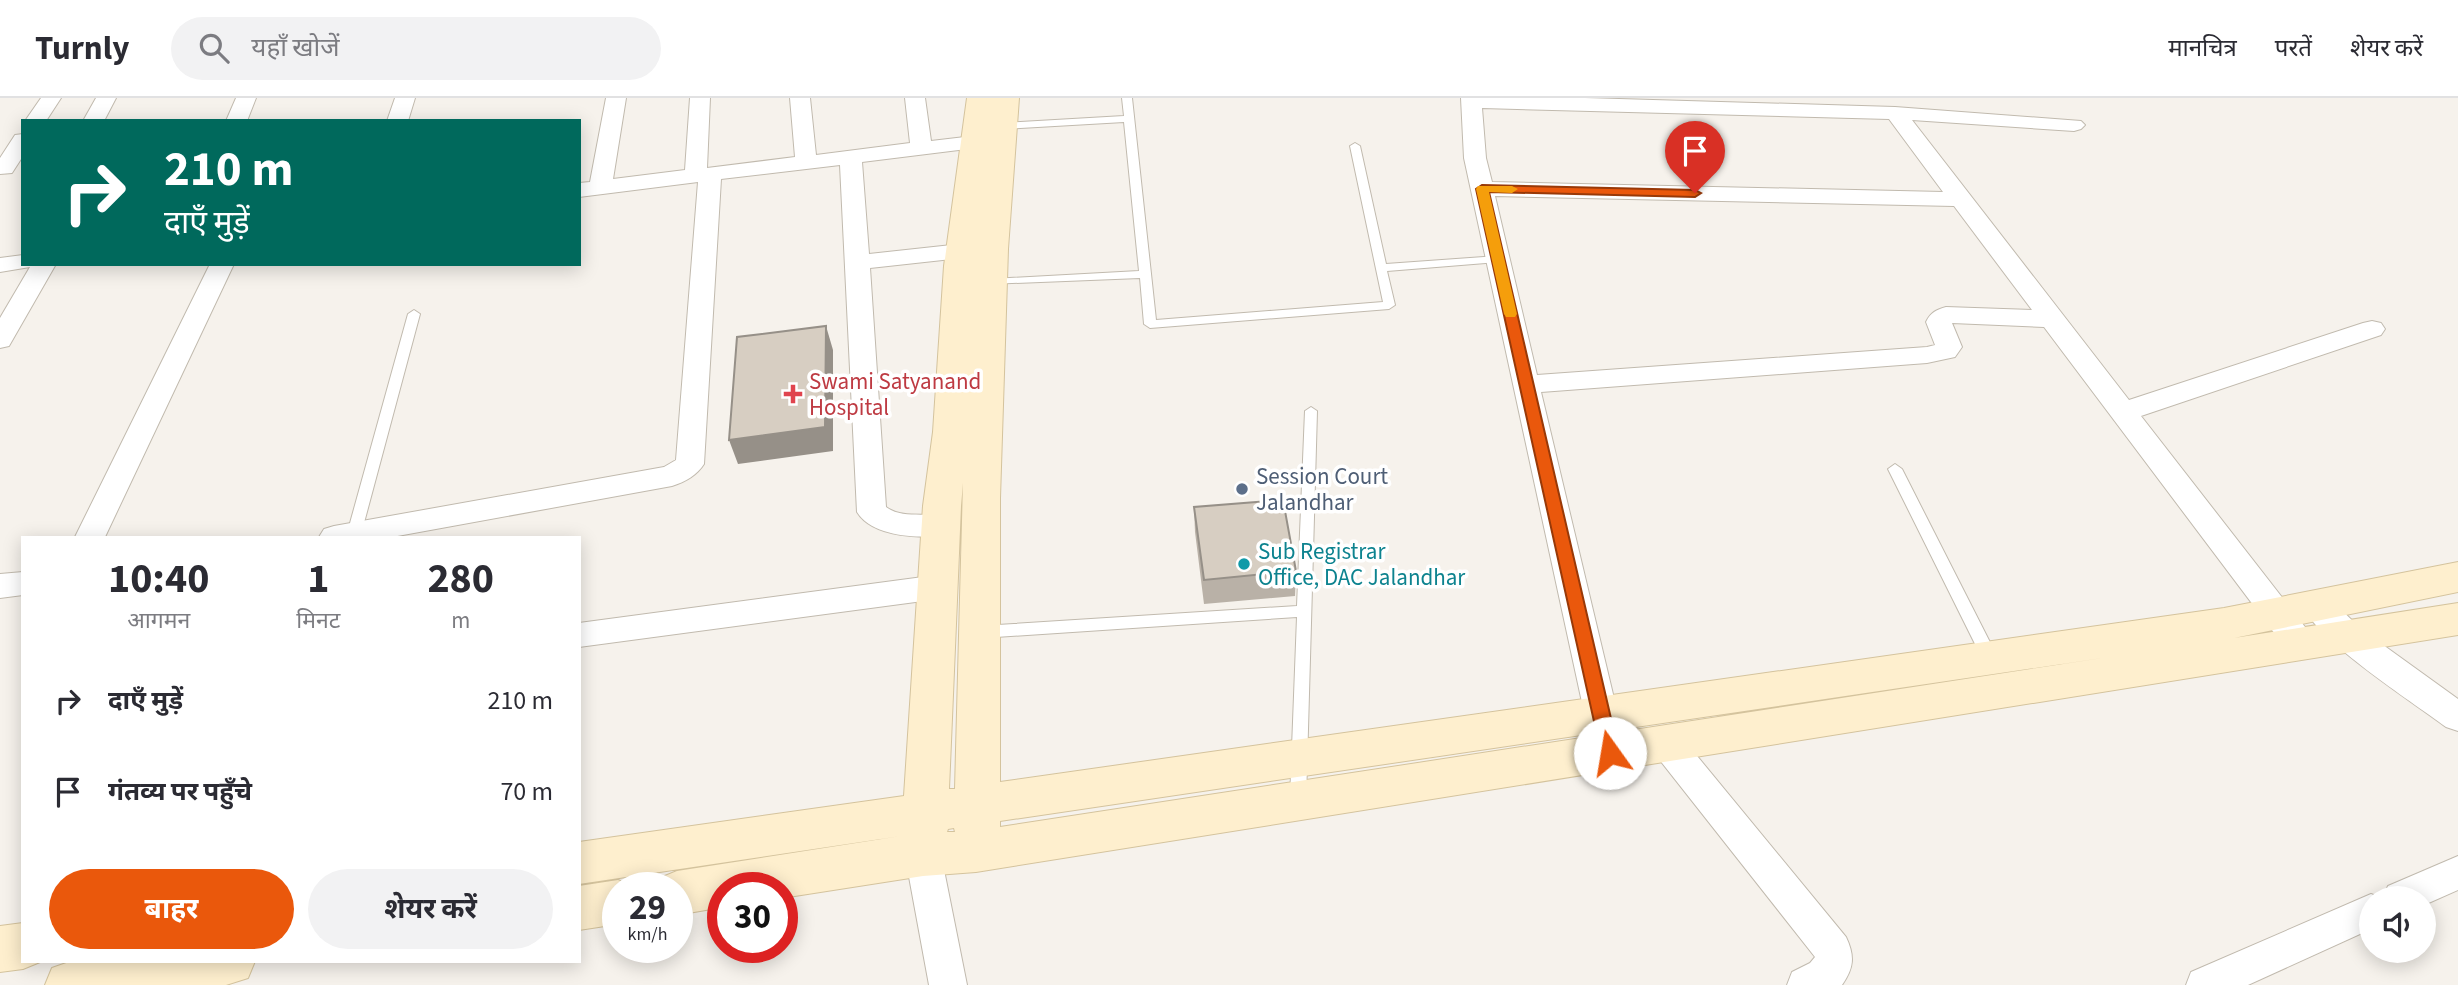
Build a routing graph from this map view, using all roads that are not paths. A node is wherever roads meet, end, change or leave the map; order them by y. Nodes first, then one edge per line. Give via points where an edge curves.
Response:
1 (51, 98) edge
2 (106, 98) edge
3 (246, 98) edge
4 (405, 98) edge
5 (616, 98) edge
6 (699, 98) edge
7 (800, 98) edge
8 (915, 98) edge
9 (980, 98) edge
10 (1127, 98) edge
11 (1471, 99) edge
12 (1835, 105) edge
13 (1998, 108) edge
14 (1895, 113) junction
15 (36, 119) edge
16 (94, 119) edge
17 (237, 119) edge
18 (398, 119) edge
19 (1129, 119) junction
20 (2074, 125) dead end
21 (997, 126) edge
22 (21, 144) edge
23 (1354, 146) dead end
24 (922, 148) junction
25 (851, 157) junction
26 (806, 162) junction
27 (9, 167) edge
28 (703, 175) junction
29 (590, 189) edge
30 (1482, 189) junction
31 (1961, 199) junction
32 (1498, 259) junction
33 (43, 266) edge
34 (221, 266) edge
35 (971, 266) junction
36 (1381, 268) junction
37 (857, 269) junction
38 (1143, 274) junction
39 (414, 314) dead end
40 (2052, 319) junction
41 (2372, 329) dead end
42 (0, 340) edge
43 (1526, 384) junction
44 (1311, 411) dead end
45 (2123, 412) junction
46 (968, 431) junction
47 (1895, 469) dead end
48 (942, 526) junction
49 (90, 536) edge
50 (344, 536) edge
51 (2458, 577) edge
52 (21, 583) edge
53 (0, 586) edge
54 (938, 587) junction
55 (1304, 611) junction
56 (2458, 619) edge
57 (2298, 621) junction
58 (979, 632) junction
59 (581, 635) edge
60 (2350, 638) junction
61 (1990, 658) junction
62 (2458, 717) edge
63 (1606, 734) junction
64 (1667, 744) junction
65 (1298, 759) junction
66 (1298, 802) junction
67 (977, 806) junction
68 (925, 834) junction
69 (976, 851) junction
70 (581, 863) edge
71 (2458, 872) edge
72 (2427, 886) edge
73 (693, 889) edge
74 (602, 904) edge
75 (581, 908) edge
76 (2359, 916) edge
77 (21, 946) edge
78 (0, 949) edge
79 (217, 963) edge
80 (70, 985) edge
81 (948, 985) edge
82 (1806, 985) edge
83 (2205, 985) edge

1 - 15 street
2 - 16 street
3 - 17 street
4 - 18 street
5 - 29 street
6 - 28 street
7 - 26 street
8 - 24 street
9 - 21 street
10 - 19 lane
11 - 12 street
11 - 30 street
12 - 14 street
13 - 14 street
13 - 20 street
14 - 31 street
19 - 21 lane
19 - 38 lane
21 - 24 street
21 - 35 street
22 - 27 street
23 - 36 lane
24 - 25 street
25 - 26 street
25 - 37 street
26 - 28 street
28 - 29 street
28 - 50 street via 690,464 683,472
30 - 31 street
30 - 32 street
31 - 40 street
32 - 36 lane
32 - 43 street
33 - 42 street
34 - 49 street
35 - 37 street
35 - 38 lane
35 - 46 street
36 - 38 lane via 1389,304 1150,324
37 - 48 street via 872,512 887,523
39 - 50 lane
40 - 43 street via 1946,315 1939,322 1950,347 1927,355
40 - 45 street
41 - 45 street
43 - 63 street
44 - 55 lane
45 - 57 street
46 - 48 street
46 - 58 street
47 - 61 lane
48 - 54 street
51 - 57 street
52 - 53 street
54 - 59 street
54 - 68 street
55 - 58 lane
55 - 65 lane
56 - 60 street
57 - 60 street
57 - 61 street via 2224,624
57 - 64 street
58 - 67 street
60 - 62 street
61 - 63 street
63 - 64 street
63 - 65 street
63 - 66 street
64 - 82 street via 1833,950 1833,968
65 - 66 lane
65 - 67 street
66 - 69 street
67 - 68 street
67 - 69 street
68 - 69 street
68 - 70 street
68 - 73 street
68 - 81 street
71 - 72 street
74 - 75 street
76 - 83 street
77 - 78 street
79 - 80 street

